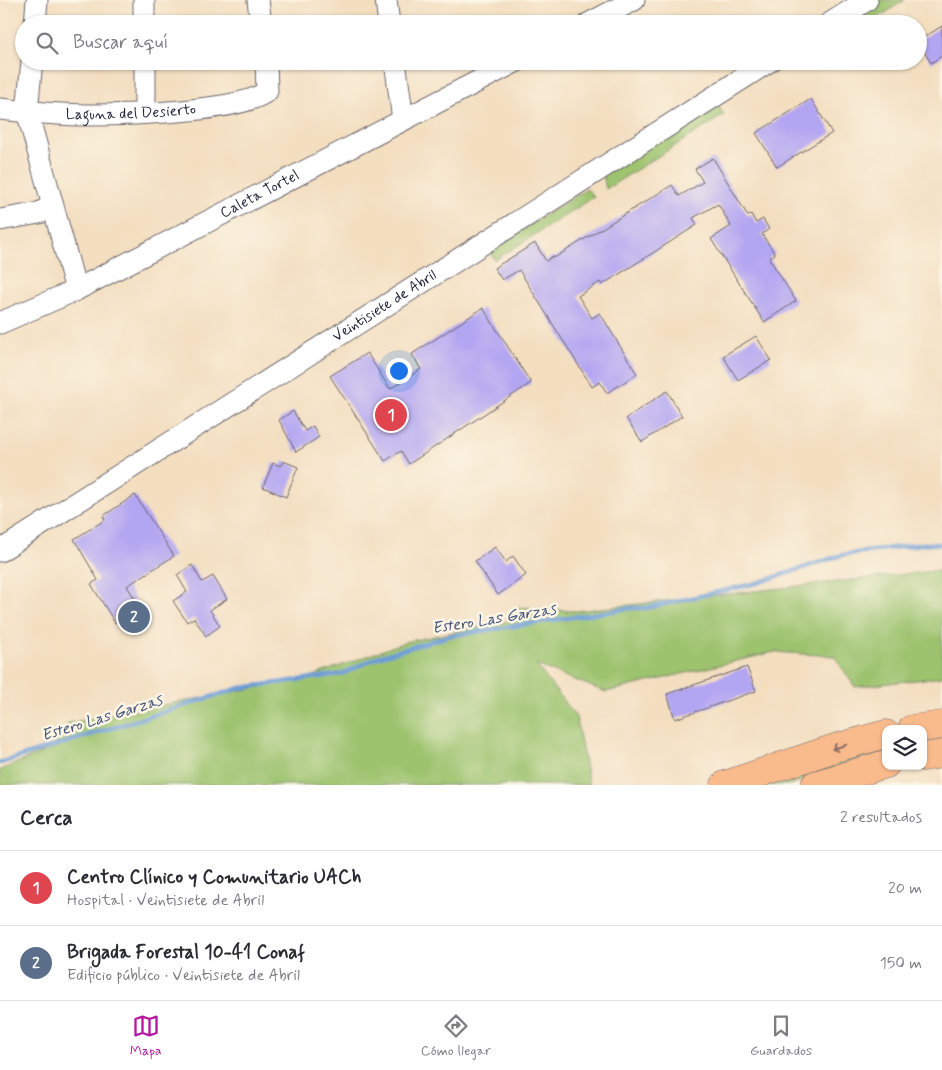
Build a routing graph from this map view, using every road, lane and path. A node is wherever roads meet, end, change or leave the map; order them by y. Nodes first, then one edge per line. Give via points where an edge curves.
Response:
1 (38, 0) edge
2 (144, 0) edge
3 (258, 0) edge
4 (386, 0) edge
5 (634, 0) edge
6 (867, 0) edge
7 (610, 6) edge
8 (36, 15) edge
9 (144, 15) edge
10 (260, 15) edge
11 (388, 15) edge
12 (599, 15) edge
13 (843, 15) edge
14 (31, 70) edge
15 (145, 70) edge
16 (267, 70) edge
17 (396, 70) edge
18 (500, 70) edge
19 (756, 70) edge
20 (0, 109) edge
21 (27, 112) junction
22 (145, 113) junction
23 (403, 120) junction
24 (52, 206) junction
25 (0, 220) edge
26 (76, 290) junction
27 (0, 323) edge
28 (0, 550) edge
29 (942, 725) edge
30 (927, 727) edge
31 (882, 735) edge
32 (942, 754) edge
33 (927, 756) edge
34 (882, 765) edge
35 (724, 785) edge
36 (815, 785) edge

1 - 8 street
2 - 9 street
3 - 10 street
4 - 11 street
5 - 7 street
6 - 13 street
7 - 12 street
14 - 21 street
15 - 22 street
16 - 22 street, Laguna del Desierto via 269,86 260,96 223,105
17 - 23 street
18 - 23 street, Caleta Tortel
19 - 28 street, Veintisiete de Abril
20 - 21 street, Laguna del Desierto
21 - 22 street, Laguna del Desierto
21 - 24 street
23 - 26 street, Caleta Tortel
24 - 25 street
24 - 26 street
26 - 27 street, Caleta Tortel
29 - 30 main road
31 -> 35 main road
32 - 33 main road
34 - 36 main road

